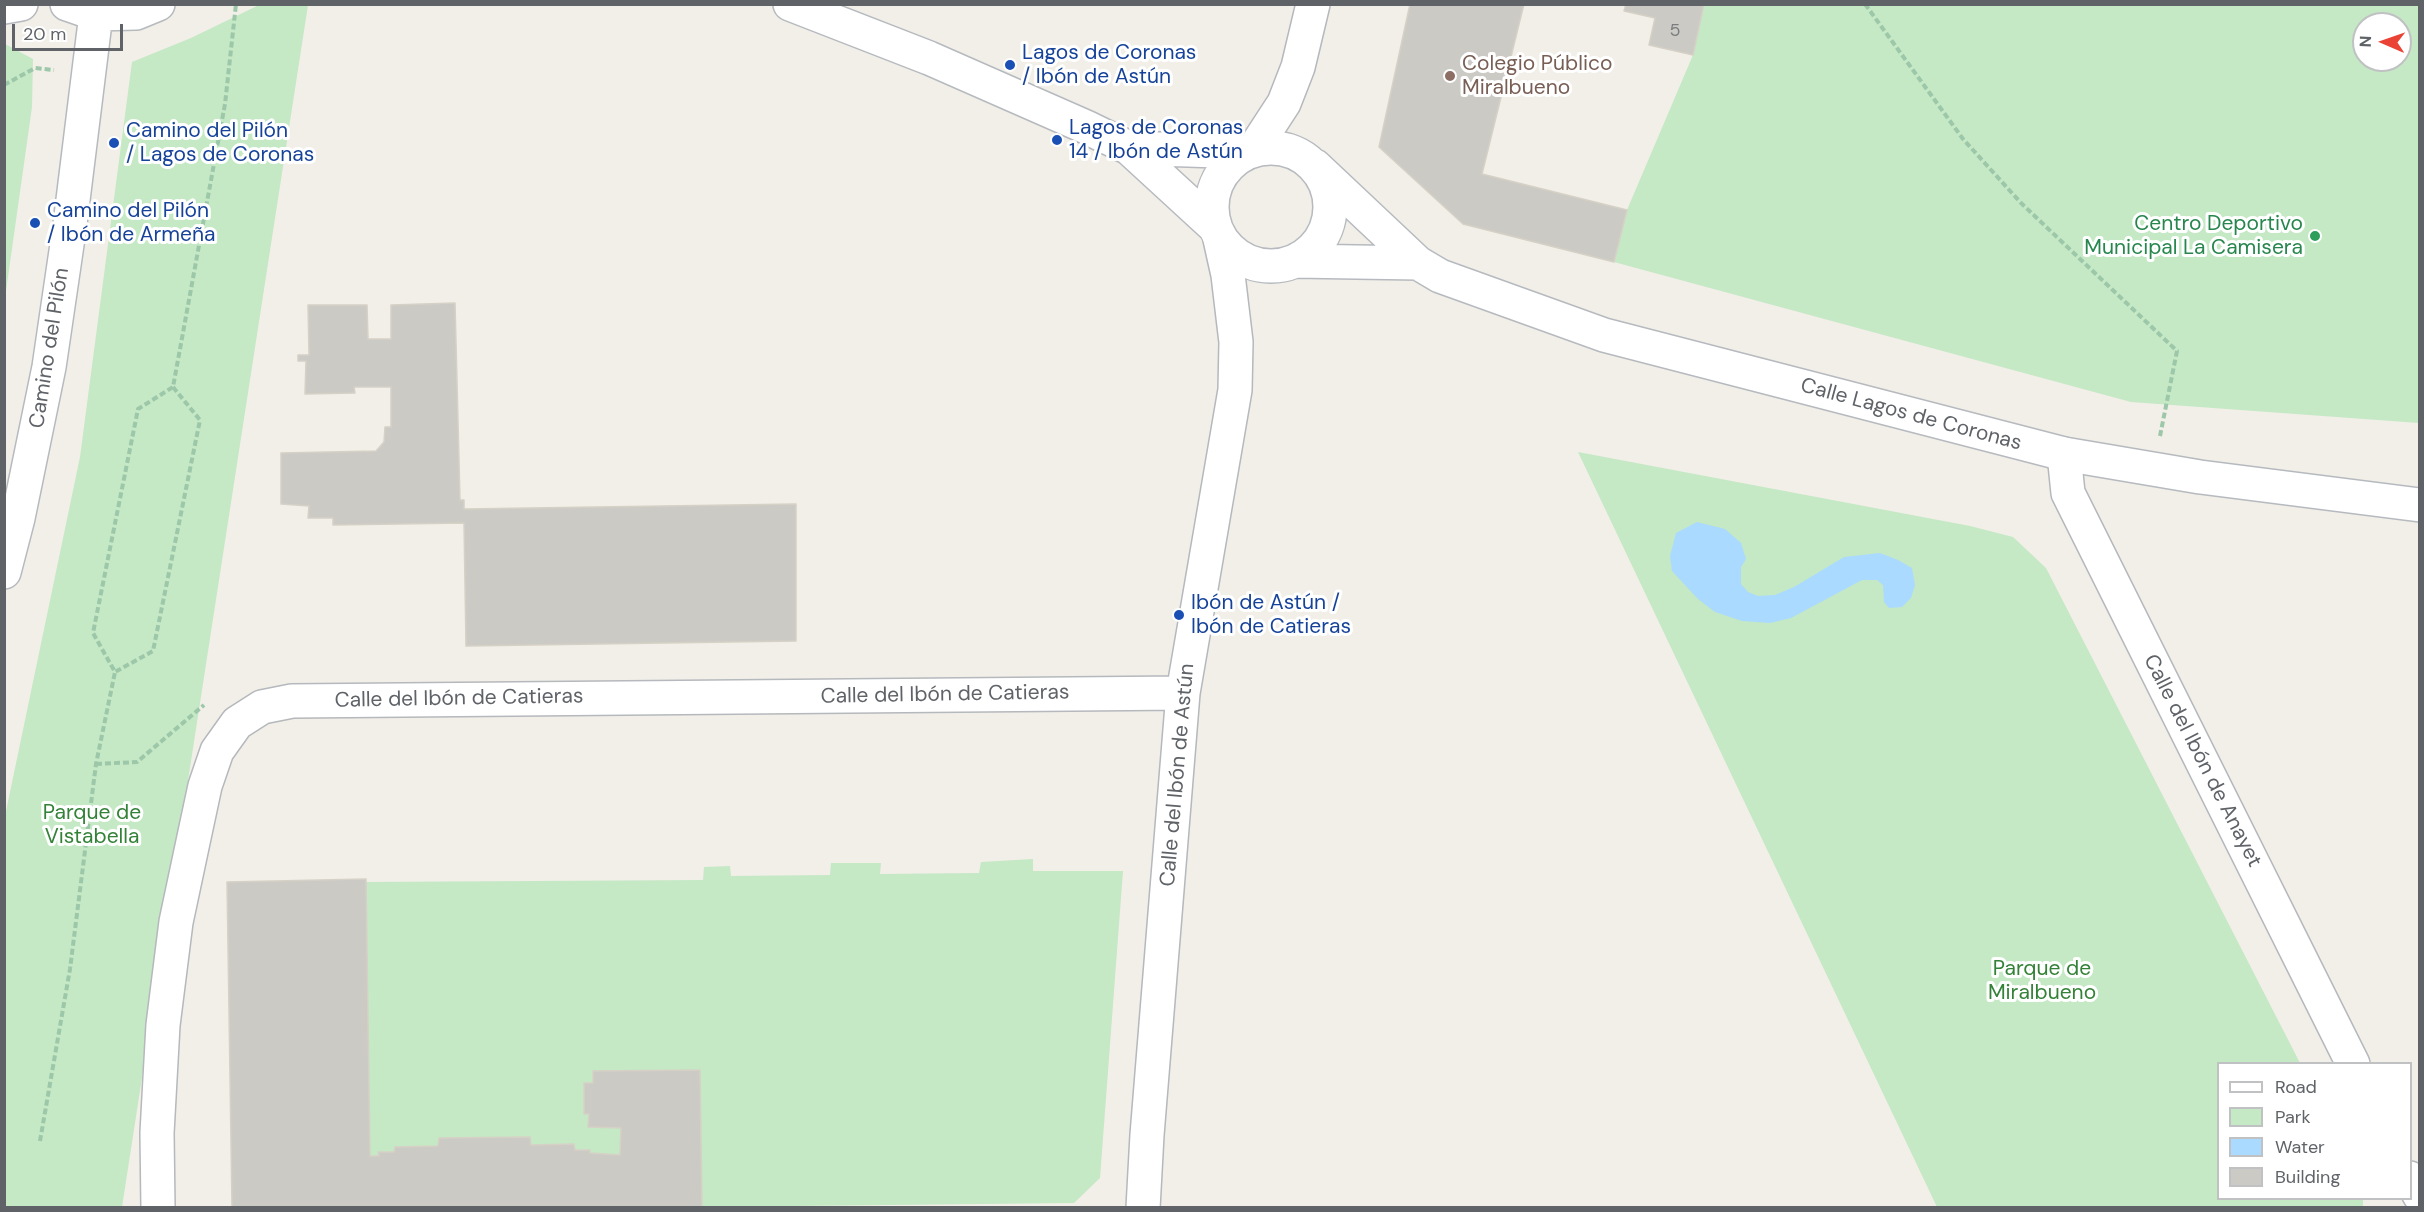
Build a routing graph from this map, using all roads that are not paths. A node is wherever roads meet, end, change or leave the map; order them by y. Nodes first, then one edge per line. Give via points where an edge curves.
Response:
1 (21, 4) edge
2 (158, 4) edge
3 (790, 4) edge
4 (1313, 4) edge
5 (4, 7) edge
6 (81, 9) edge
7 (1129, 148) junction
8 (1250, 150) junction
9 (1315, 166) junction
10 (1218, 233) junction
11 (1295, 261) junction
12 (1418, 264) junction
13 (2064, 454) junction
14 (2420, 505) edge
15 (4, 572) edge
16 (1183, 693) junction
17 (2352, 1062) edge
18 (2412, 1182) edge
19 (2420, 1196) edge
20 (158, 1208) edge
21 (1143, 1208) edge

1 - 5 street
2 - 6 street via 135,13
3 - 7 street via 929,58
4 - 8 street via 1298,67 1284,103
6 - 15 street, Camino del Pilón via 90,74 49,367
7 - 8 street
7 - 10 street
8 - 9 street via 1286,149
8 - 10 street via 1232,161 1213,191 1211,210
9 - 11 street via 1329,194 1327,227 1308,253
9 - 12 street, Calle Lagos de Coronas
10 - 11 street via 1231,252 1246,261 1262,266
10 - 16 street, Calle del Ibón de Astún via 1228,275 1236,342 1235,390
11 - 12 street, Calle Lagos de Coronas
12 - 13 street, Calle Lagos de Coronas via 1440,276 1604,335
13 - 14 street, Calle Lagos de Coronas
13 - 17 street, Calle del Ibón de Anayet via 2068,493
16 - 20 street, Calle del Ibón de Catieras via 292,701 262,707 237,723 217,751 205,786 176,922 163,1025 157,1133
16 - 21 street, Calle del Ibón de Astún
18 - 19 street

